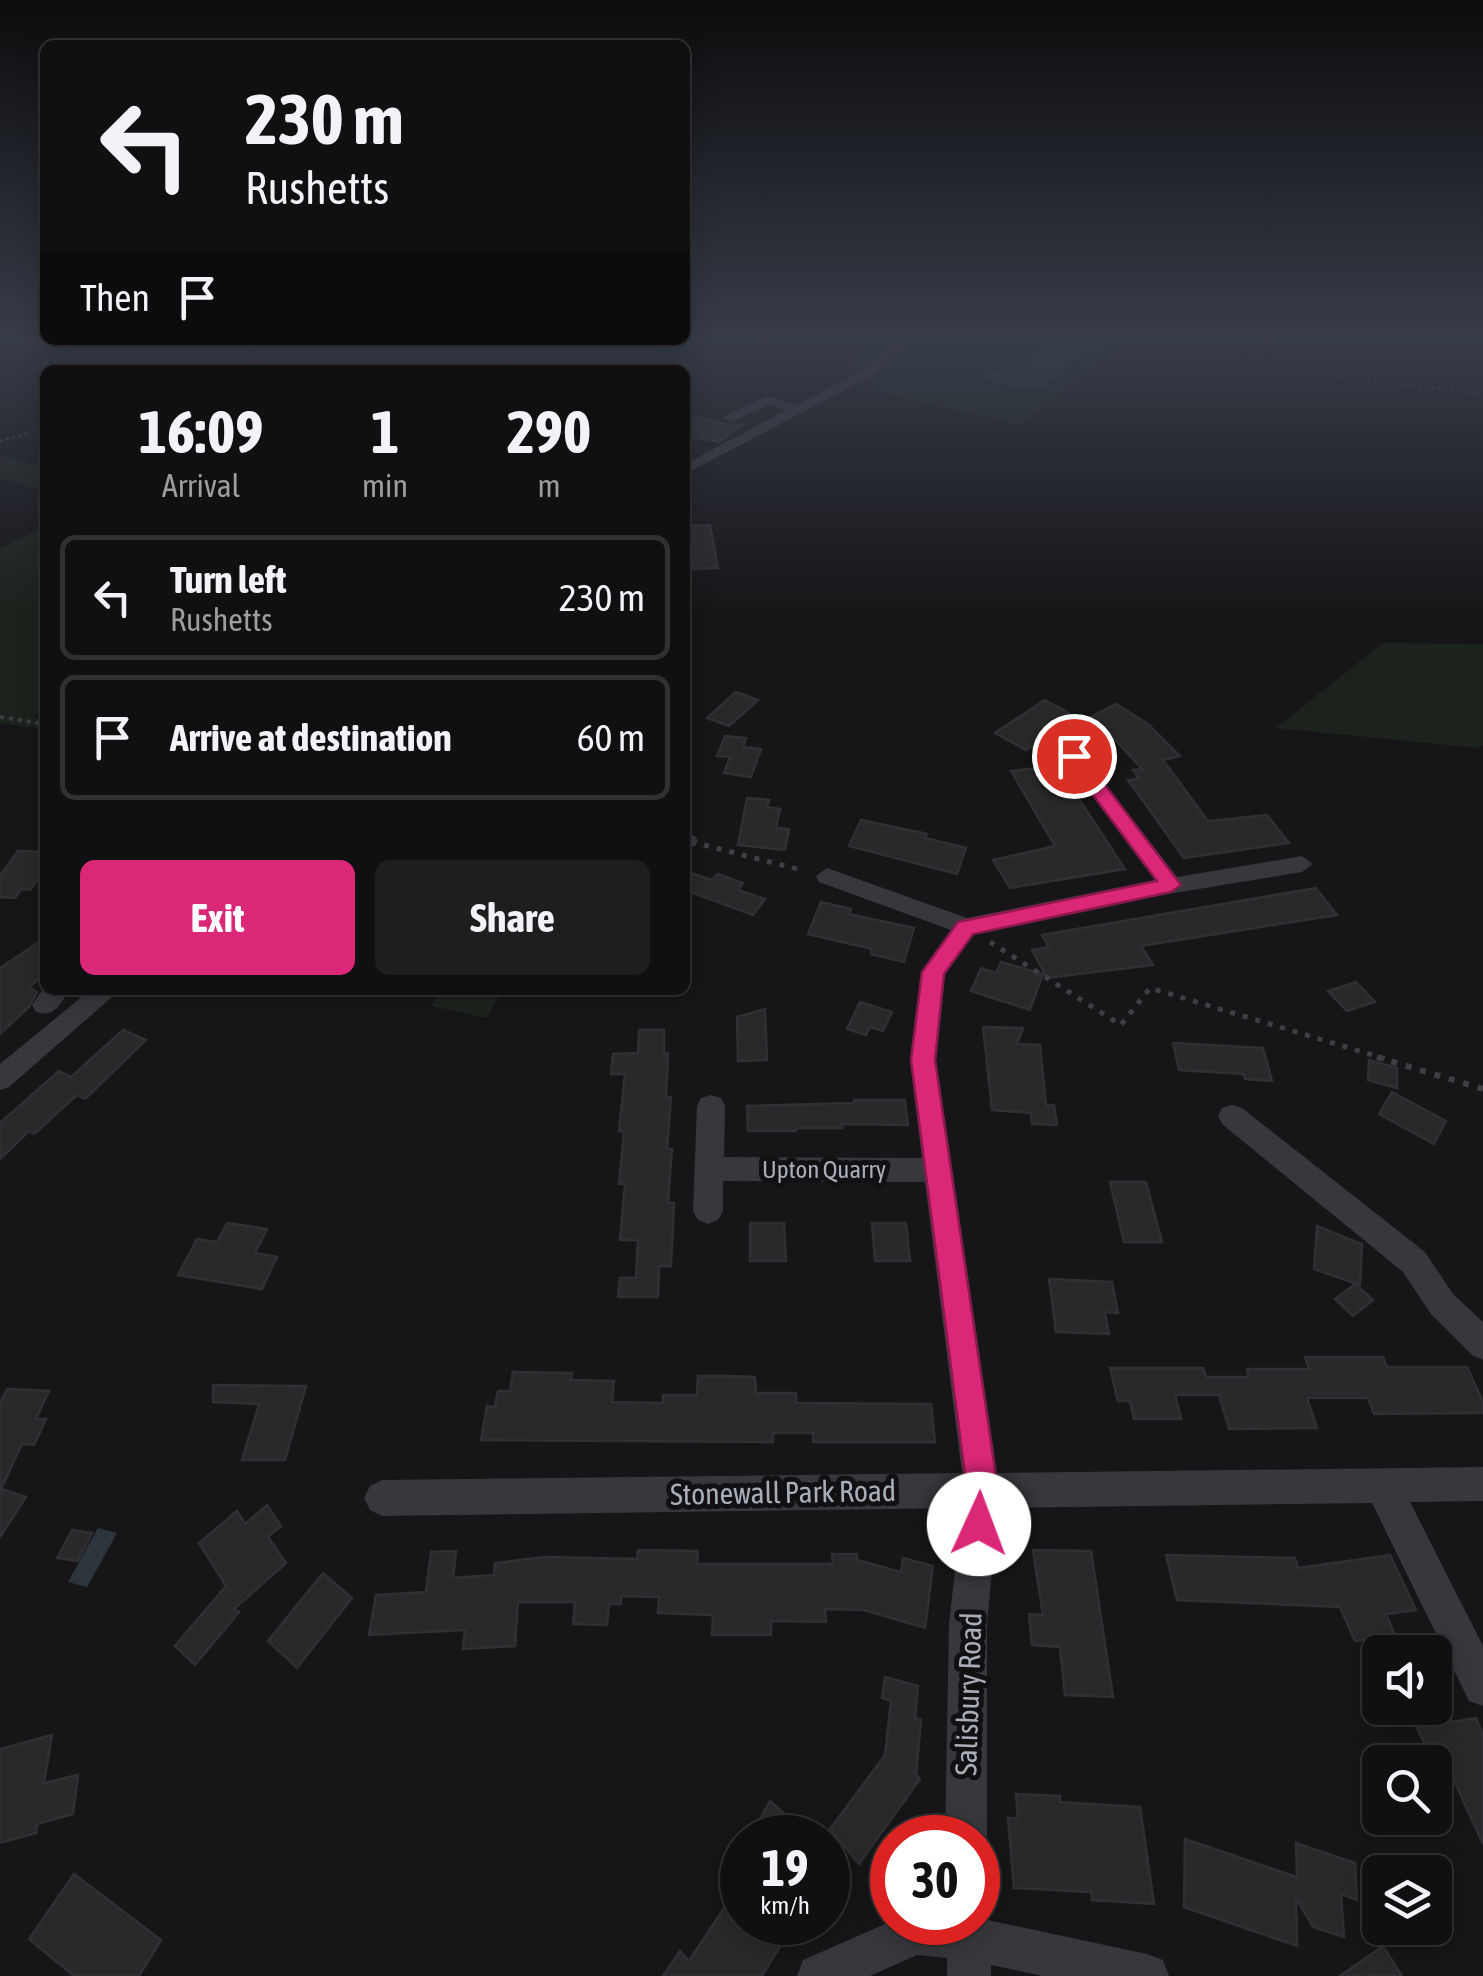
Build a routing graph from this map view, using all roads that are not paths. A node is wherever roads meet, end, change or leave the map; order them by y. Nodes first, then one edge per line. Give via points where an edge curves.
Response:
1 (762, 428) edge
2 (690, 467) edge
3 (1074, 756) dead end
4 (1302, 864) dead end
5 (827, 876) road end
6 (1171, 885) junction
7 (966, 927) junction
8 (101, 995) edge
9 (0, 1079) edge
10 (711, 1106) dead end
11 (1232, 1116) dead end
12 (709, 1170) junction
13 (940, 1170) junction
14 (708, 1212) dead end
15 (1483, 1344) edge
16 (1381, 1484) junction
17 (1483, 1484) edge
18 (982, 1490) junction
19 (382, 1498) dead end
20 (1483, 1687) edge
21 (965, 1815) edge
22 (969, 1946) edge
23 (819, 1976) edge
24 (1147, 1976) edge

1 - 2 street
3 - 6 street
4 - 6 street
5 - 7 street
6 - 7 street
7 - 13 street, Salisbury Road via 933,972 923,1060
8 - 9 street
10 - 12 street
11 - 15 street via 1414,1262 1442,1304
12 - 13 street, Upton Quarry
12 - 14 street
13 - 18 street, Salisbury Road
16 - 17 street, Stonewall Park Road
16 - 18 street, Stonewall Park Road
16 - 20 street
18 - 19 street, Stonewall Park Road
18 - 21 street, Salisbury Road via 968,1624
22 - 23 street via 916,1933
22 - 24 street

